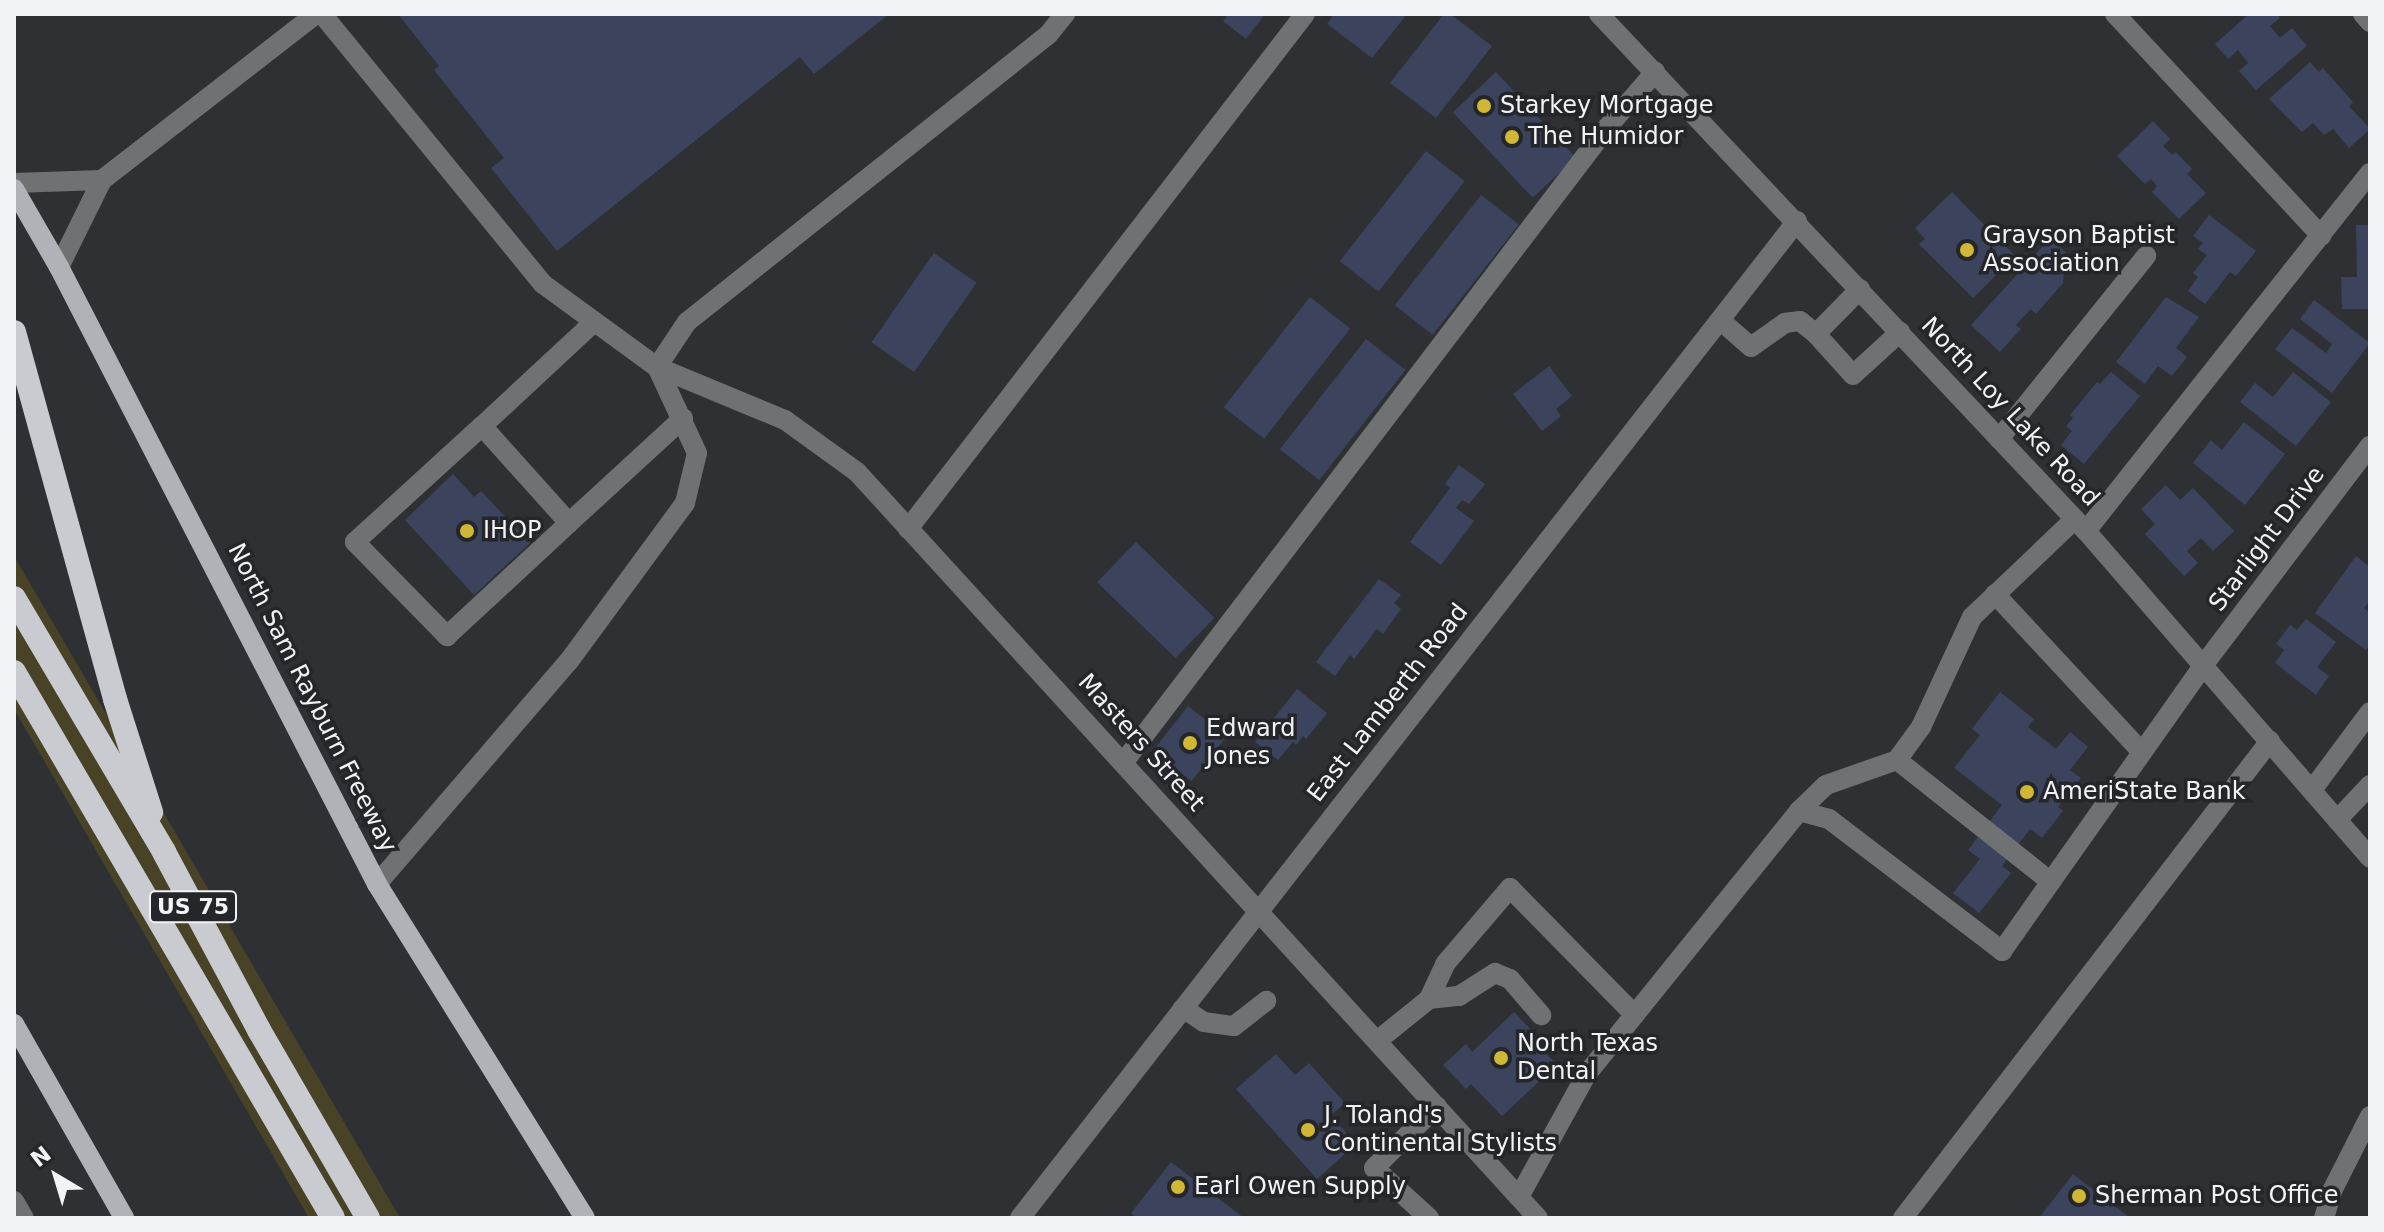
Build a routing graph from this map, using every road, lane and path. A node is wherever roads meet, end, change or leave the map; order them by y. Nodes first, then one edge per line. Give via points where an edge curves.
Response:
1 (319, 14) edge
2 (1065, 14) edge
3 (1305, 14) edge
4 (1599, 14) edge
5 (2115, 14) edge
6 (2363, 14) edge
7 (2370, 22) edge
8 (1655, 72) junction
9 (2370, 173) edge
10 (102, 180) junction
11 (14, 183) edge
12 (14, 189) edge
13 (1797, 221) junction
14 (2321, 236) junction
15 (2146, 256) dead end
16 (59, 267) junction
17 (1860, 289) junction
18 (1720, 320) junction
19 (593, 323) junction
20 (14, 332) edge
21 (1900, 332) junction
22 (1816, 334) junction
23 (657, 367) junction
24 (683, 418) junction
25 (482, 426) junction
26 (1999, 439) junction
27 (2370, 446) edge
28 (569, 523) junction
29 (2080, 525) junction
30 (908, 529) junction
31 (1995, 594) junction
32 (14, 598) edge
33 (2205, 663) junction
34 (14, 672) edge
35 (2370, 712) edge
36 (2270, 741) junction
37 (2142, 752) junction
38 (1897, 760) junction
39 (1123, 763) junction
40 (2370, 785) edge
41 (2312, 790) junction
42 (1799, 811) junction
43 (2337, 820) junction
44 (164, 852) junction
45 (2370, 858) edge
46 (2051, 882) junction
47 (377, 884) junction
48 (1259, 911) junction
49 (1429, 999) junction
50 (1266, 1001) dead end
51 (1183, 1008) junction
52 (1541, 1015) dead end
53 (1635, 1015) junction
54 (14, 1024) edge
55 (1377, 1041) junction
56 (1437, 1106) junction
57 (2370, 1116) edge
58 (1519, 1197) junction
59 (14, 1201) edge
60 (24, 1218) edge
61 (124, 1218) edge
62 (333, 1218) edge
63 (368, 1218) edge
64 (585, 1218) edge
65 (1020, 1218) edge
66 (1429, 1218) edge
67 (1538, 1218) edge
68 (1903, 1218) edge
69 (2324, 1218) edge

1 - 10 street
1 - 19 street, Masters Street via 543,284
2 - 23 street via 1048,35 687,322
3 - 30 street
4 - 8 street, North Loy Lake Road
5 - 14 street
6 - 7 street
8 - 13 street, North Loy Lake Road
8 - 39 street via 1605,130
9 - 14 street
10 - 11 street
10 - 16 street
12 - 16 main road, North Sam Rayburn Freeway
13 - 17 street, North Loy Lake Road
13 - 18 street, East Lamberth Road
14 - 29 street
15 - 26 street
16 - 47 main road, North Sam Rayburn Freeway
17 - 21 street, North Loy Lake Road
17 - 22 street
18 - 22 street via 1751,347 1785,323 1800,321
18 - 48 street, East Lamberth Road
19 - 23 street, Masters Street
19 - 25 street
20 - 44 highway via 115,699
21 - 22 street via 1853,375
21 - 26 street, North Loy Lake Road
23 - 24 street
23 - 30 street, Masters Street via 785,420 857,472
24 - 28 street
24 - 47 street via 697,453 685,503 569,661
25 - 28 street
25 - 28 street via 355,542 447,636
26 - 29 street, North Loy Lake Road
27 - 33 street, Starlight Drive
29 - 31 street
29 - 33 street, North Loy Lake Road
30 - 39 street, Masters Street
31 - 37 street
31 - 38 street via 1972,617 1921,727
32 - 44 highway, US 75
33 - 36 street, North Loy Lake Road
33 - 37 street, Starlight Drive
34 - 62 highway, US 75
35 - 41 street
36 - 41 street, North Loy Lake Road
36 - 68 street
37 - 46 street, Starlight Drive
38 - 42 street via 1826,785
38 - 46 street
39 - 48 street, Masters Street
40 - 43 street
41 - 43 street, North Loy Lake Road
42 - 46 street, Starlight Drive via 1829,819 2002,951
42 - 53 street
43 - 45 street, North Loy Lake Road
44 - 63 highway, US 75
47 - 64 main road, North Sam Rayburn Freeway
48 - 51 street, East Lamberth Road
48 - 55 street, Masters Street
49 - 52 street via 1459,996 1495,973 1510,979
49 - 53 street via 1445,964 1510,888
49 - 55 street
50 - 51 street via 1234,1026 1204,1022
51 - 65 street, East Lamberth Road
53 - 58 street via 1586,1075
54 - 61 main road
55 - 56 street, Masters Street
56 - 58 street, Masters Street
56 - 66 street via 1374,1168
57 - 69 street
58 - 67 street, Masters Street
59 - 60 street

